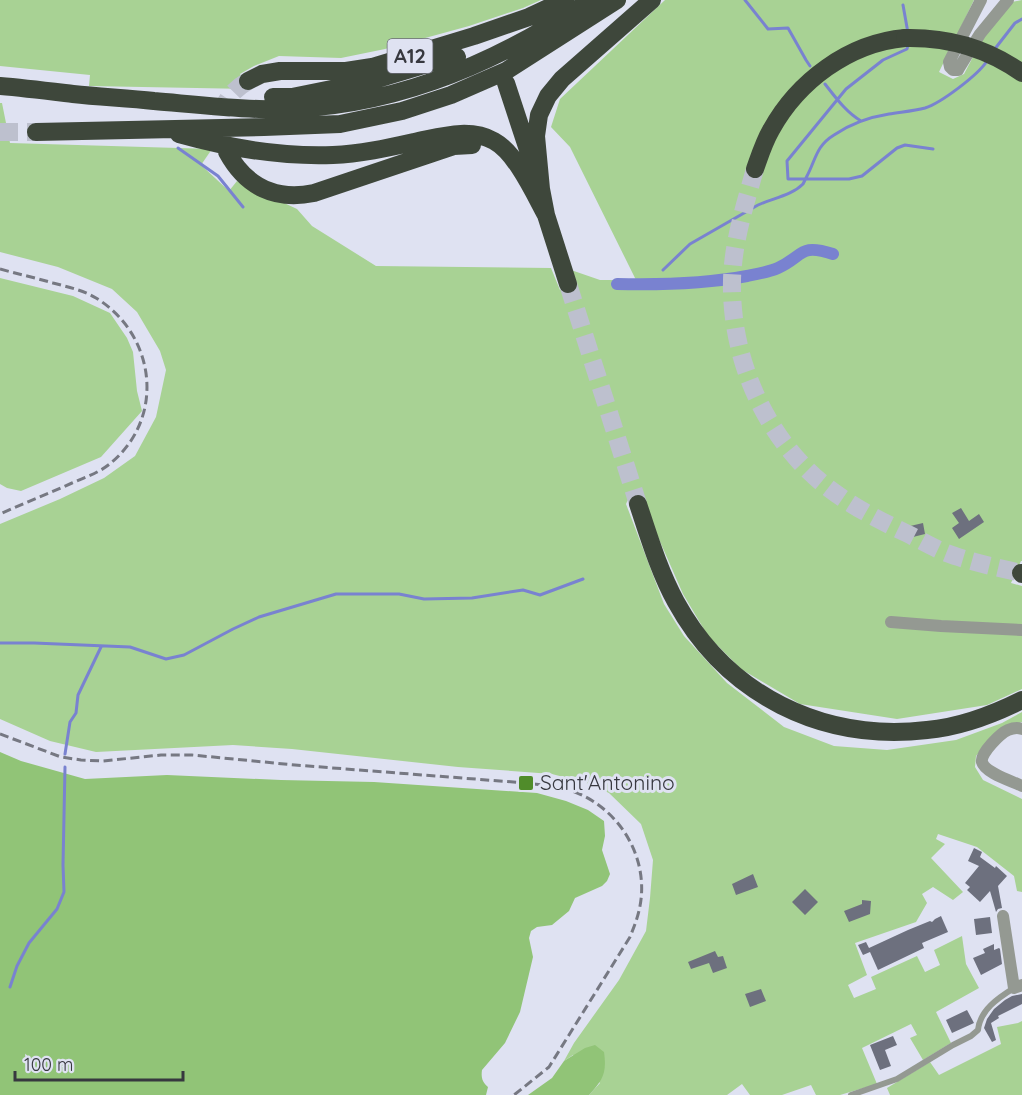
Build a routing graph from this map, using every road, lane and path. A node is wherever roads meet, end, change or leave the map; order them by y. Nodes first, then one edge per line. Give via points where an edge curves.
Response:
1 (565, 0) edge
2 (591, 0) edge
3 (617, 0) edge
4 (652, 0) edge
5 (981, 0) edge
6 (1008, 0) edge
7 (457, 57) dead end
8 (1022, 73) edge
9 (248, 81) tunnel mouth
10 (506, 83) dead end
11 (0, 86) edge
12 (100, 96) junction
13 (157, 128) junction
14 (36, 132) tunnel mouth
15 (227, 152) tunnel mouth
16 (755, 169) tunnel mouth
17 (524, 176) junction
18 (542, 189) junction
19 (546, 215) junction
20 (568, 284) tunnel mouth
21 (638, 504) tunnel mouth
22 (891, 622) dead end
23 (1022, 630) edge
24 (1016, 703) edge
25 (1022, 729) edge
26 (1022, 786) edge
27 (1003, 916) dead end
28 (1018, 987) edge
29 (851, 1095) edge

1 - 9 highway, A12 via 507,25 372,67 280,71
2 - 12 highway via 536,35 470,68 374,99 293,109 258,109
3 - 13 highway via 506,71 402,111 340,123
4 - 18 highway via 548,96 539,115 536,136
5 - 6 street via 949,62 953,70 960,68 980,34
7 - 12 highway via 371,81 292,97
8 - 16 highway, bridge via 994,56 936,39 894,39 859,49 832,64 798,93 775,122
10 - 18 highway
11 - 12 highway
13 - 14 highway
13 - 17 highway via 216,144 304,155 361,152 442,136 478,135 507,151
15 - 17 highway via 237,168 256,185 293,196 314,193 462,145 494,152
17 - 19 highway
18 - 19 highway
19 - 20 highway
21 - 24 highway via 660,567 686,618 726,667 774,702 825,722 892,732 950,727
22 - 23 street
25 - 26 street via 1006,731 981,758 993,773
27 - 28 street
28 - 29 lane via 990,1007 971,1036 897,1079

